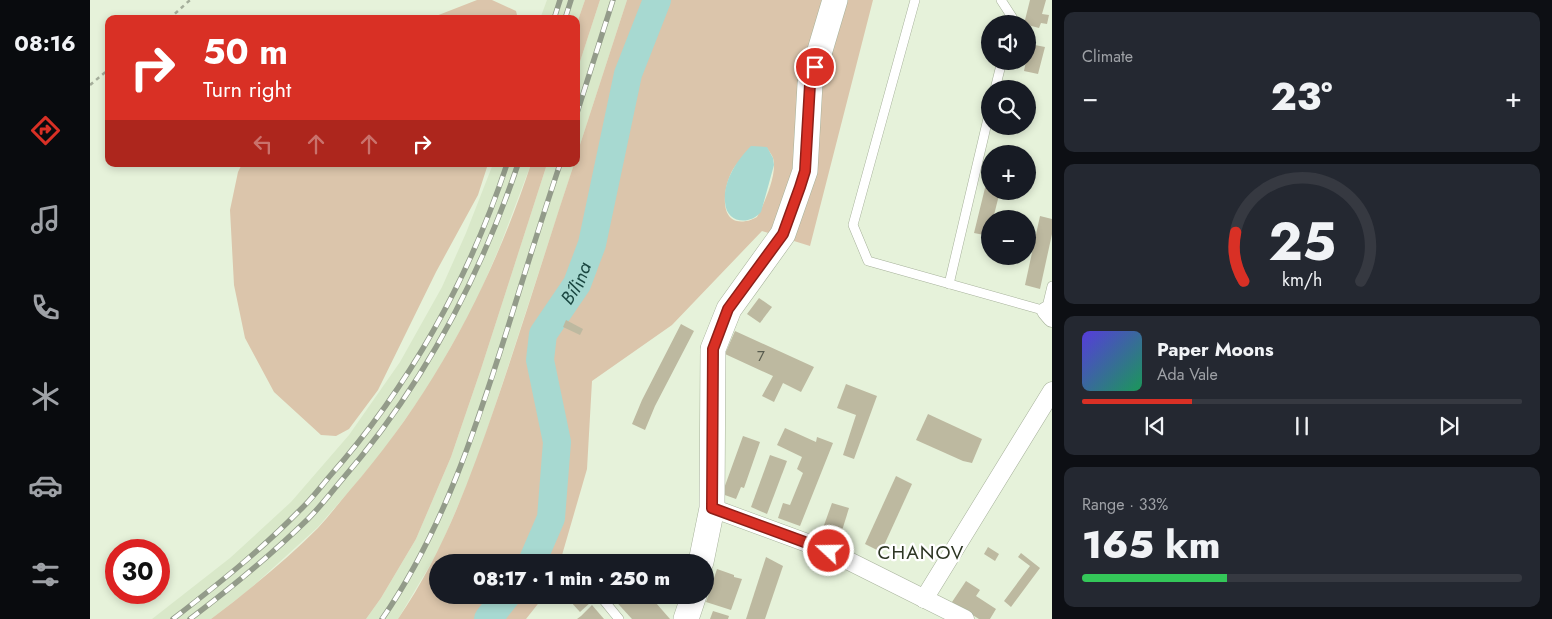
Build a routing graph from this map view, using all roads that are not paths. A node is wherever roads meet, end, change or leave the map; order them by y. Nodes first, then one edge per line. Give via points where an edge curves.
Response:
1 (835, 0) edge
2 (915, 0) edge
3 (1001, 0) edge
4 (1011, 15) edge
5 (984, 135) edge
6 (949, 284) junction
7 (1052, 286) edge
8 (1049, 314) edge
9 (1052, 391) edge
10 (712, 508) junction
11 (703, 554) edge
12 (924, 599) junction
13 (607, 604) edge
14 (691, 604) edge
15 (619, 619) edge
16 (686, 619) edge
17 (965, 619) edge

1 - 10 street via 810,84 805,171 783,234 728,309 713,349
2 - 6 lane via 853,225 868,261
3 - 4 lane
5 - 6 lane
6 - 8 lane
7 - 8 lane
9 - 12 street
10 - 11 street
10 - 12 street via 829,551
12 - 17 street
13 - 15 lane
14 - 16 street

